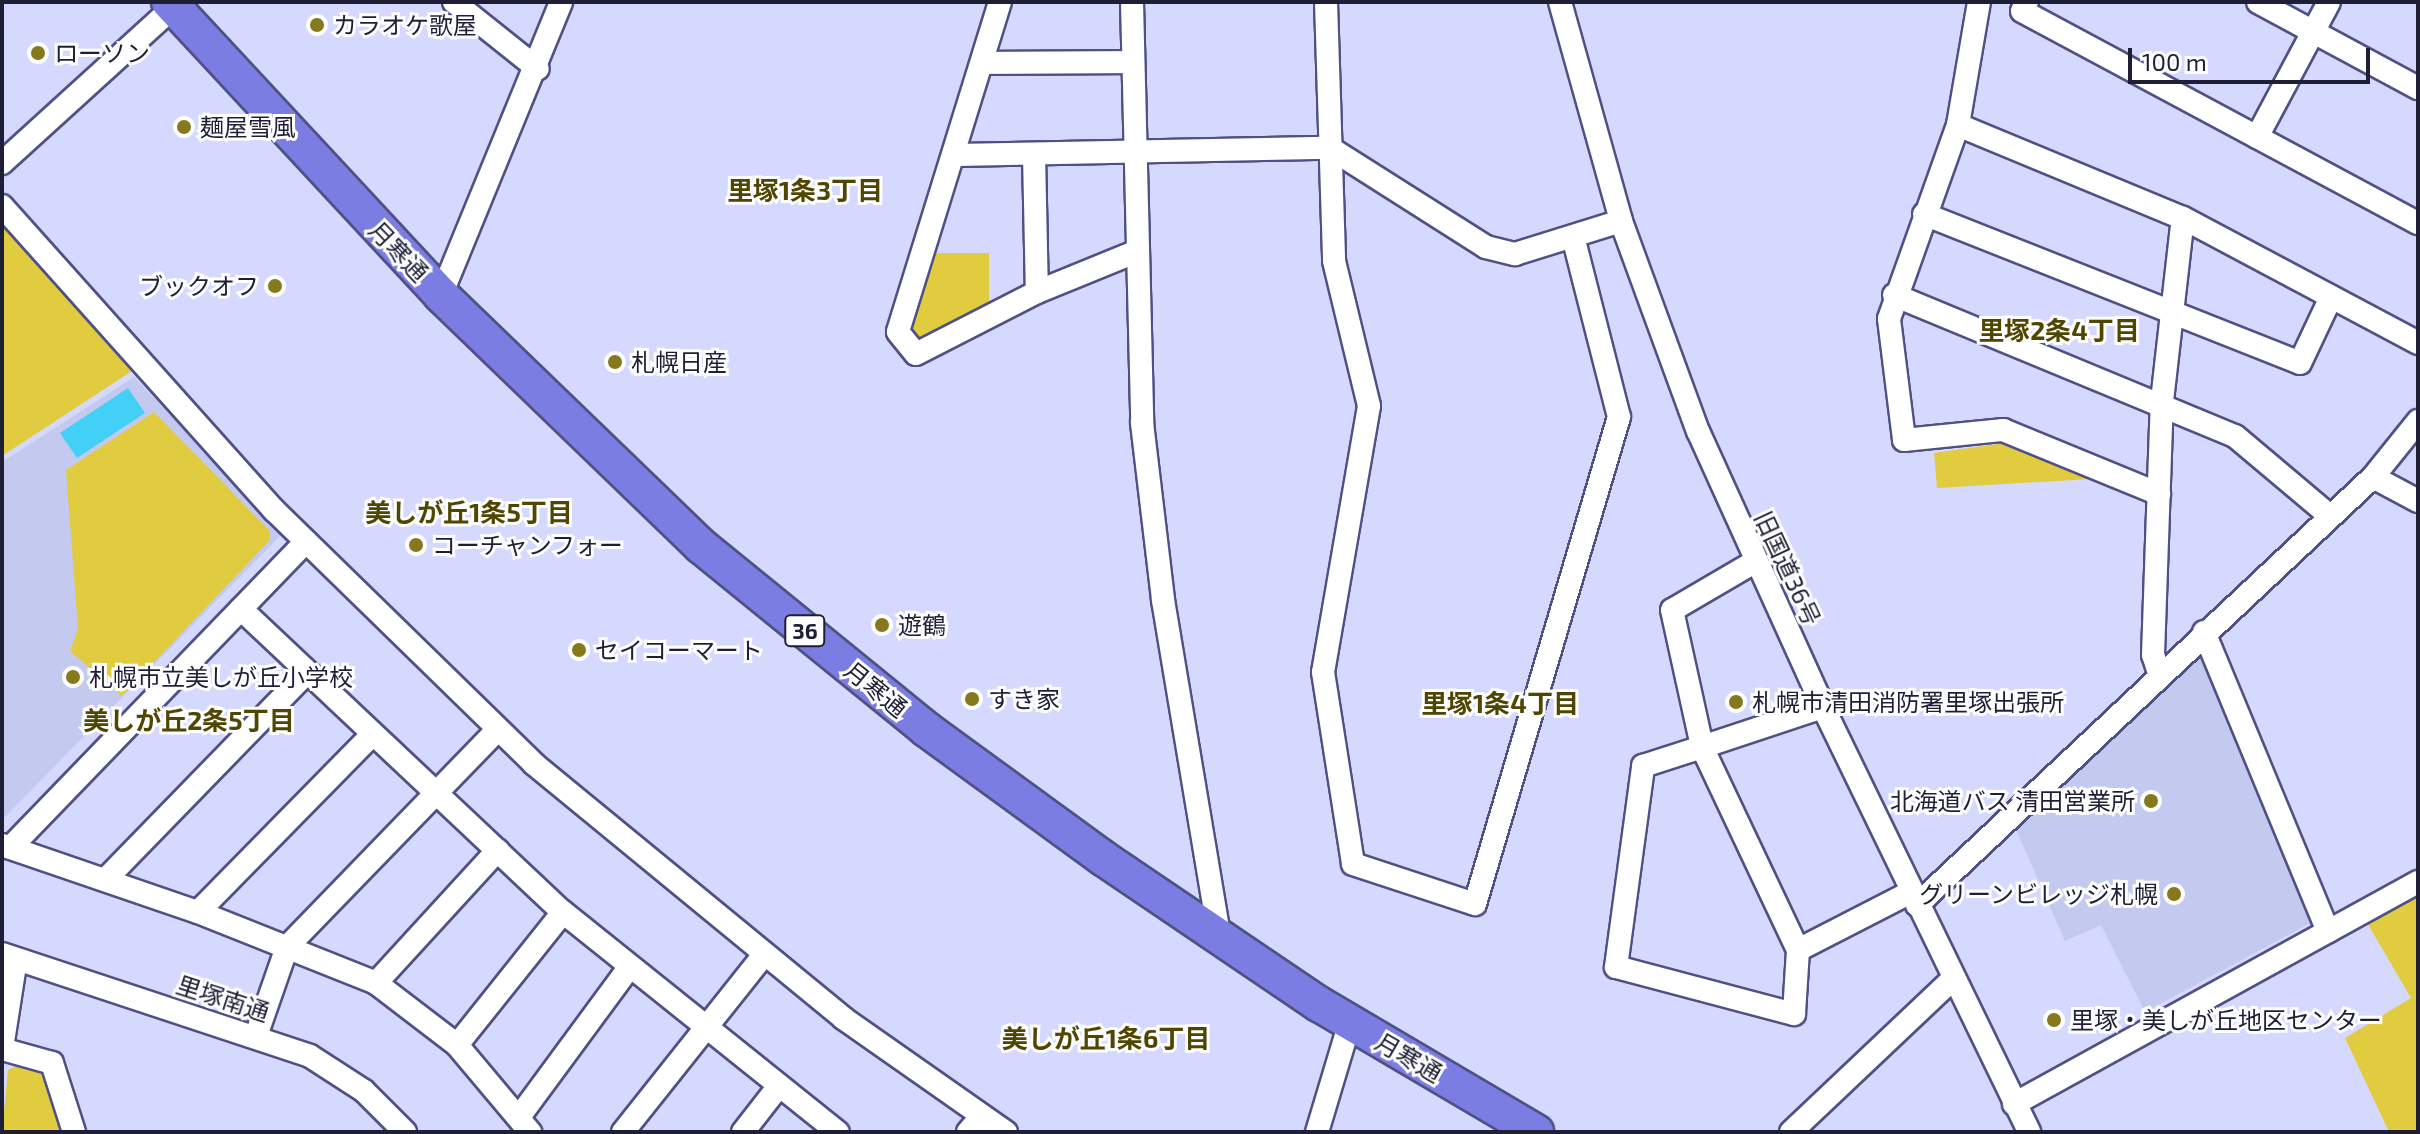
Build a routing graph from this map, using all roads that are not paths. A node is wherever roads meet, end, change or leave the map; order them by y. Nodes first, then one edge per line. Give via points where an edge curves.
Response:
1 (454, 2) edge
2 (561, 2) edge
3 (1000, 2) edge
4 (1132, 2) edge
5 (1326, 2) edge
6 (1560, 2) edge
7 (1979, 2) edge
8 (2027, 2) edge
9 (2258, 2) edge
10 (2329, 2) edge
11 (174, 4) edge
12 (2314, 32) junction
13 (1131, 62) junction
14 (983, 63) junction
15 (538, 69) junction
16 (2418, 88) edge
17 (1958, 125) junction
18 (2257, 137) junction
19 (1330, 148) junction
20 (1133, 152) junction
21 (1034, 154) junction
22 (955, 155) junction
23 (2, 163) edge
24 (2, 206) edge
25 (1924, 214) junction
26 (2183, 218) junction
27 (1621, 221) junction
28 (2418, 223) edge
29 (1573, 237) junction
30 (1135, 252) junction
31 (1037, 292) junction
32 (441, 295) junction
33 (1894, 295) junction
34 (2331, 297) junction
35 (2172, 312) junction
36 (2418, 343) edge
37 (2162, 401) junction
38 (2418, 421) edge
39 (2373, 477) junction
40 (2159, 494) junction
41 (2418, 501) edge
42 (2330, 516) junction
43 (306, 541) junction
44 (1756, 561) junction
45 (241, 609) junction
46 (2204, 632) junction
47 (306, 673) junction
48 (2159, 673) junction
49 (1823, 707) junction
50 (498, 729) junction
51 (371, 736) junction
52 (1702, 747) junction
53 (436, 796) junction
54 (6, 846) edge
55 (498, 850) junction
56 (105, 880) junction
57 (2418, 882) edge
58 (1914, 899) junction
59 (198, 912) junction
60 (563, 912) junction
61 (2328, 931) junction
62 (1220, 939) junction
63 (287, 947) junction
64 (1798, 950) junction
65 (764, 955) junction
66 (9, 957) edge
67 (629, 968) junction
68 (1953, 979) junction
69 (376, 983) junction
70 (1350, 1022) junction
71 (703, 1029) junction
72 (256, 1036) junction
73 (457, 1045) junction
74 (2, 1049) edge
75 (779, 1086) junction
76 (2014, 1104) junction
77 (525, 1124) edge
78 (975, 1124) edge
79 (74, 1132) edge
80 (405, 1132) edge
81 (623, 1132) edge
82 (743, 1132) edge
83 (838, 1132) edge
84 (1006, 1132) edge
85 (1317, 1132) edge
86 (1536, 1132) edge
87 (1791, 1132) edge
88 (2029, 1132) edge

1 - 15 street
2 - 15 street
3 - 14 street
4 - 13 street
5 - 19 street
6 - 27 street, 旧国道36号
7 - 17 street
8 - 18 street via 2022,11
9 - 12 street
10 - 12 street
11 - 23 street
11 - 32 highway, 月寒通 / 36
12 - 16 street
12 - 18 street
13 - 14 street
13 - 20 street
14 - 22 street
15 - 32 street
17 - 25 street
17 - 26 street
18 - 28 street
19 - 20 street
19 - 29 street via 1486,247 1515,254
19 - 29 street via 1334,261 1369,406 1323,672 1353,864 1475,904 1619,417
20 - 21 street
20 - 30 street
21 - 22 street
21 - 31 street
22 - 31 street via 898,332 916,354
24 - 43 street
25 - 33 street
25 - 35 street
26 - 34 street
26 - 35 street
27 - 29 street
27 - 44 street, 旧国道36号 via 1670,362
30 - 31 street
30 - 62 street via 1142,423 1163,600
32 - 62 highway, 月寒通 / 36 via 701,546 926,729
33 - 37 street
33 - 40 street via 1889,319 1904,440 2003,430
34 - 35 street via 2300,363
34 - 36 street
35 - 37 street
37 - 40 street
37 - 42 street via 2235,436
38 - 39 street
39 - 41 street
39 - 42 street
40 - 48 street via 2153,655
42 - 46 street
43 - 45 street
43 - 50 street
44 - 49 street, 旧国道36号
44 - 52 street via 1672,610
45 - 47 street
45 - 54 street
46 - 48 street
46 - 61 street
47 - 51 street
47 - 56 street
48 - 58 street
49 - 52 street
49 - 58 street, 旧国道36号
50 - 53 street
50 - 65 street
51 - 53 street
51 - 59 street
52 - 64 street
52 - 64 street via 1643,766 1616,967 1794,1014
53 - 55 street
53 - 63 street
54 - 56 street
55 - 60 street
55 - 69 street
56 - 59 street
57 - 61 street
58 - 64 street
58 - 68 street, 旧国道36号
59 - 63 street
60 - 67 street
60 - 73 street
61 - 76 street
62 - 70 highway, 月寒通 / 36
63 - 69 street
63 - 72 street
65 - 71 street
65 - 78 street
66 - 72 street, 里塚南通
66 - 74 street
67 - 71 street
67 - 77 street
68 - 76 street, 旧国道36号
68 - 87 street
69 - 73 street
70 - 85 street
70 - 86 highway, 月寒通 / 36
71 - 75 street
71 - 81 street
72 - 80 street, 里塚南通 via 310,1056 364,1091
73 - 77 street
74 - 79 street via 52,1063
75 - 82 street
75 - 83 street
76 - 88 street, 旧国道36号
78 - 84 street

